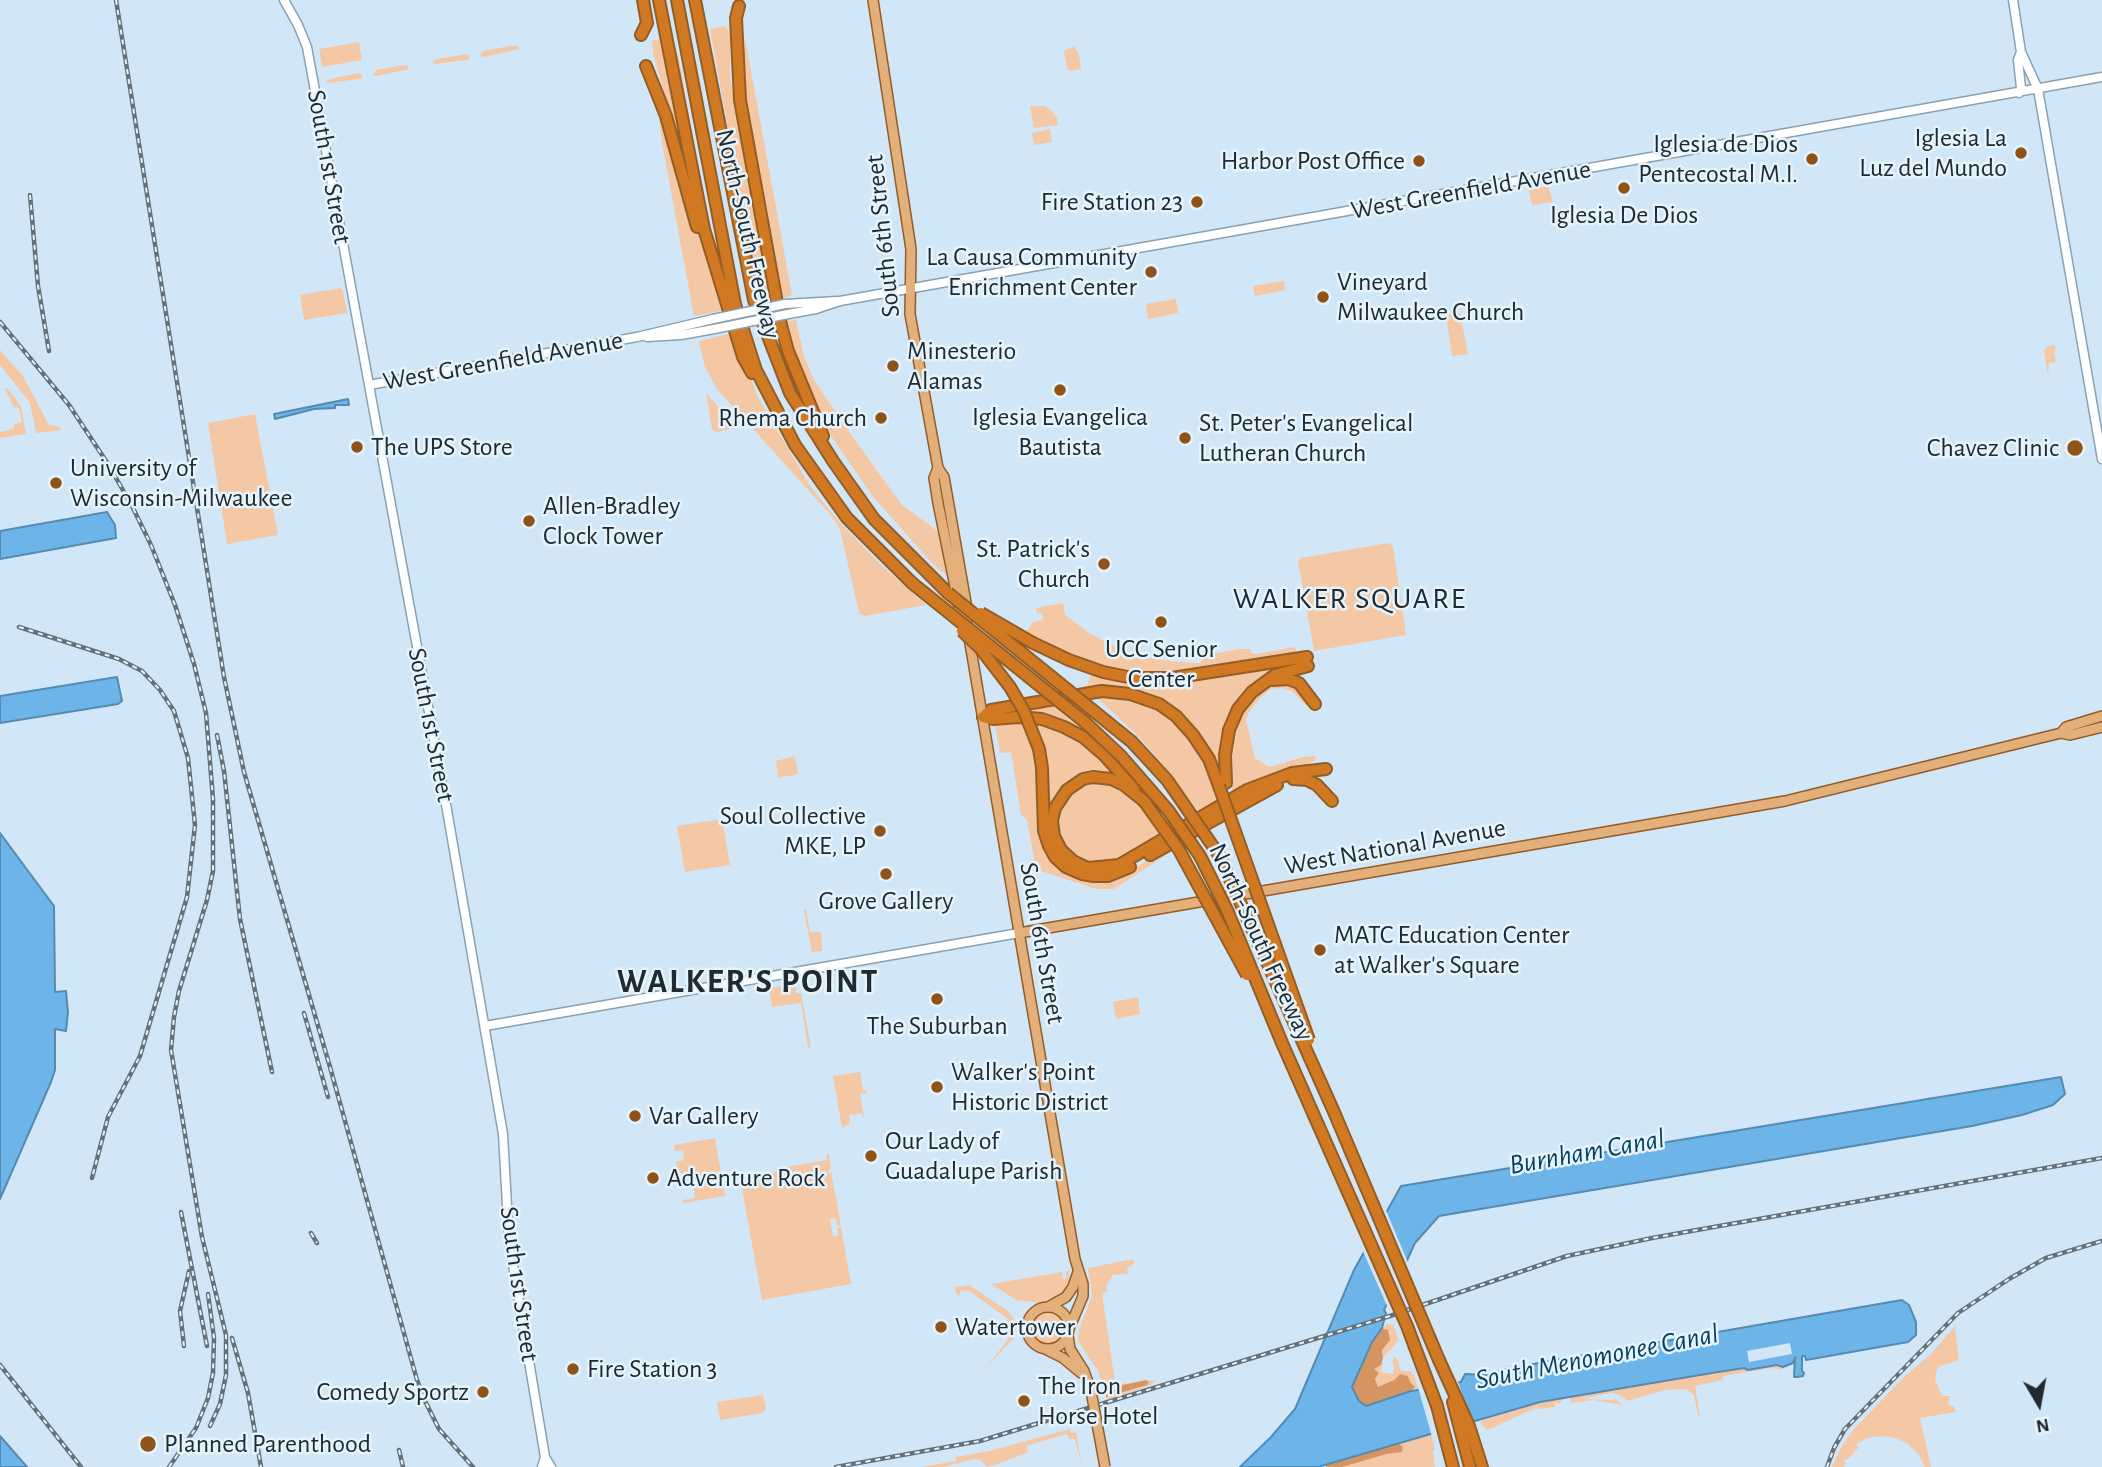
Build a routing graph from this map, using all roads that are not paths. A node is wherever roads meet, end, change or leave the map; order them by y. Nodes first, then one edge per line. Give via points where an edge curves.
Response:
1 (284, 0) edge
2 (643, 0) edge
3 (659, 0) edge
4 (677, 0) edge
5 (695, 0) edge
6 (701, 0) edge
7 (873, 0) edge
8 (2013, 0) edge
9 (739, 6) dead end
10 (641, 35) dead end
11 (706, 52) junction
12 (2021, 52) junction
13 (646, 66) dead end
14 (2102, 77) edge
15 (2038, 89) junction
16 (2019, 93) junction
17 (909, 289) junction
18 (723, 294) junction
19 (840, 301) junction
20 (638, 337) junction
21 (369, 385) junction
22 (795, 445) junction
23 (2102, 459) edge
24 (833, 461) junction
25 (912, 583) junction
26 (948, 593) junction
27 (1266, 681) junction
28 (1315, 704) dead end
29 (2100, 716) edge
30 (983, 717) junction
31 (2101, 728) edge
32 (2061, 733) junction
33 (1293, 779) junction
34 (1222, 784) junction
35 (1144, 801) junction
36 (1332, 801) dead end
37 (1019, 933) junction
38 (485, 1027) junction
39 (1282, 1043) junction
40 (1334, 1112) junction
41 (1078, 1272) junction
42 (1049, 1307) junction
43 (1069, 1332) junction
44 (1045, 1349) junction
45 (1439, 1360) junction
46 (1085, 1375) junction
47 (1437, 1406) junction
48 (545, 1457) junction
49 (542, 1467) edge
50 (551, 1467) edge
51 (1105, 1467) edge
52 (1445, 1467) edge
53 (1453, 1467) edge
54 (1470, 1467) edge
55 (1482, 1467) edge

1 - 21 main road, South 1st Street via 307,47
2 - 10 highway via 647,23
3 - 18 highway via 696,195
4 - 22 highway, North-South Freeway via 735,304 756,370
5 - 11 highway, North-South Freeway
6 - 11 highway
7 - 17 main road, South 6th Street via 911,249
8 - 12 main road
9 - 24 highway via 740,100 781,324
11 - 24 highway, North-South Freeway via 754,300 790,393
12 - 15 main road
12 - 16 main road
13 - 18 highway via 666,116 696,226
14 - 15 main road, West Greenfield Avenue
15 - 16 main road, West Greenfield Avenue
15 - 23 main road
16 - 17 main road, West Greenfield Avenue
17 - 19 main road, West Greenfield Avenue
17 - 30 main road, South 6th Street via 938,468 934,478 938,503
18 - 22 highway via 743,357
19 - 20 main road, West Greenfield Avenue, bridge via 785,304
19 - 20 main road, West Greenfield Avenue, bridge via 681,335
20 - 21 main road, West Greenfield Avenue
21 - 38 main road, South 1st Street
22 - 25 highway, North-South Freeway via 847,518
24 - 26 highway, North-South Freeway via 874,519
25 - 33 highway, bridge via 979,648 1024,711 1039,749 1044,831 1055,858 1066,867 1094,876 1123,871 1255,795
25 - 39 highway, North-South Freeway, bridge via 1086,723 1168,810 1200,856 1227,910
26 - 27 highway, bridge via 1069,660 1133,678 1172,678 1308,662
26 - 40 highway, North-South Freeway, bridge via 1132,742 1167,780 1219,855
27 - 28 highway via 1282,678 1299,683
27 - 34 highway via 1238,709 1229,730
29 - 31 main road
29 - 32 main road, West National Avenue via 2066,727
30 - 34 highway via 991,710 1101,691 1130,694 1176,716 1194,735
30 - 35 highway via 1042,719 1067,728 1104,755
30 - 37 main road, South 6th Street
31 - 32 main road, West National Avenue
32 - 37 main road, West National Avenue via 1804,797
33 - 35 highway via 1326,769 1292,773 1247,790 1119,865 1088,868 1061,850 1054,836 1055,808 1074,784 1093,777 1111,779
33 - 36 highway via 1317,785
34 - 40 highway, bridge
35 - 39 highway, bridge via 1180,850
37 - 38 main road, West National Avenue
37 - 41 main road, South 6th Street
38 - 48 main road, South 1st Street via 503,1134 510,1248
39 - 47 highway, North-South Freeway, bridge via 1407,1326
40 - 45 highway, North-South Freeway, bridge
41 - 42 main road via 1066,1297
41 - 43 main road, South 6th Street via 1083,1296
42 - 43 main road via 1061,1311 1069,1322
42 - 44 main road via 1032,1313 1027,1324 1031,1341
43 - 44 main road via 1062,1344
43 - 46 main road via 1070,1349
44 - 46 main road
45 - 54 highway, North-South Freeway
45 - 55 highway
46 - 51 main road, bridge
47 - 52 highway
47 - 53 highway, North-South Freeway
48 - 49 main road, South 1st Street
48 - 50 main road, South 1st Street

